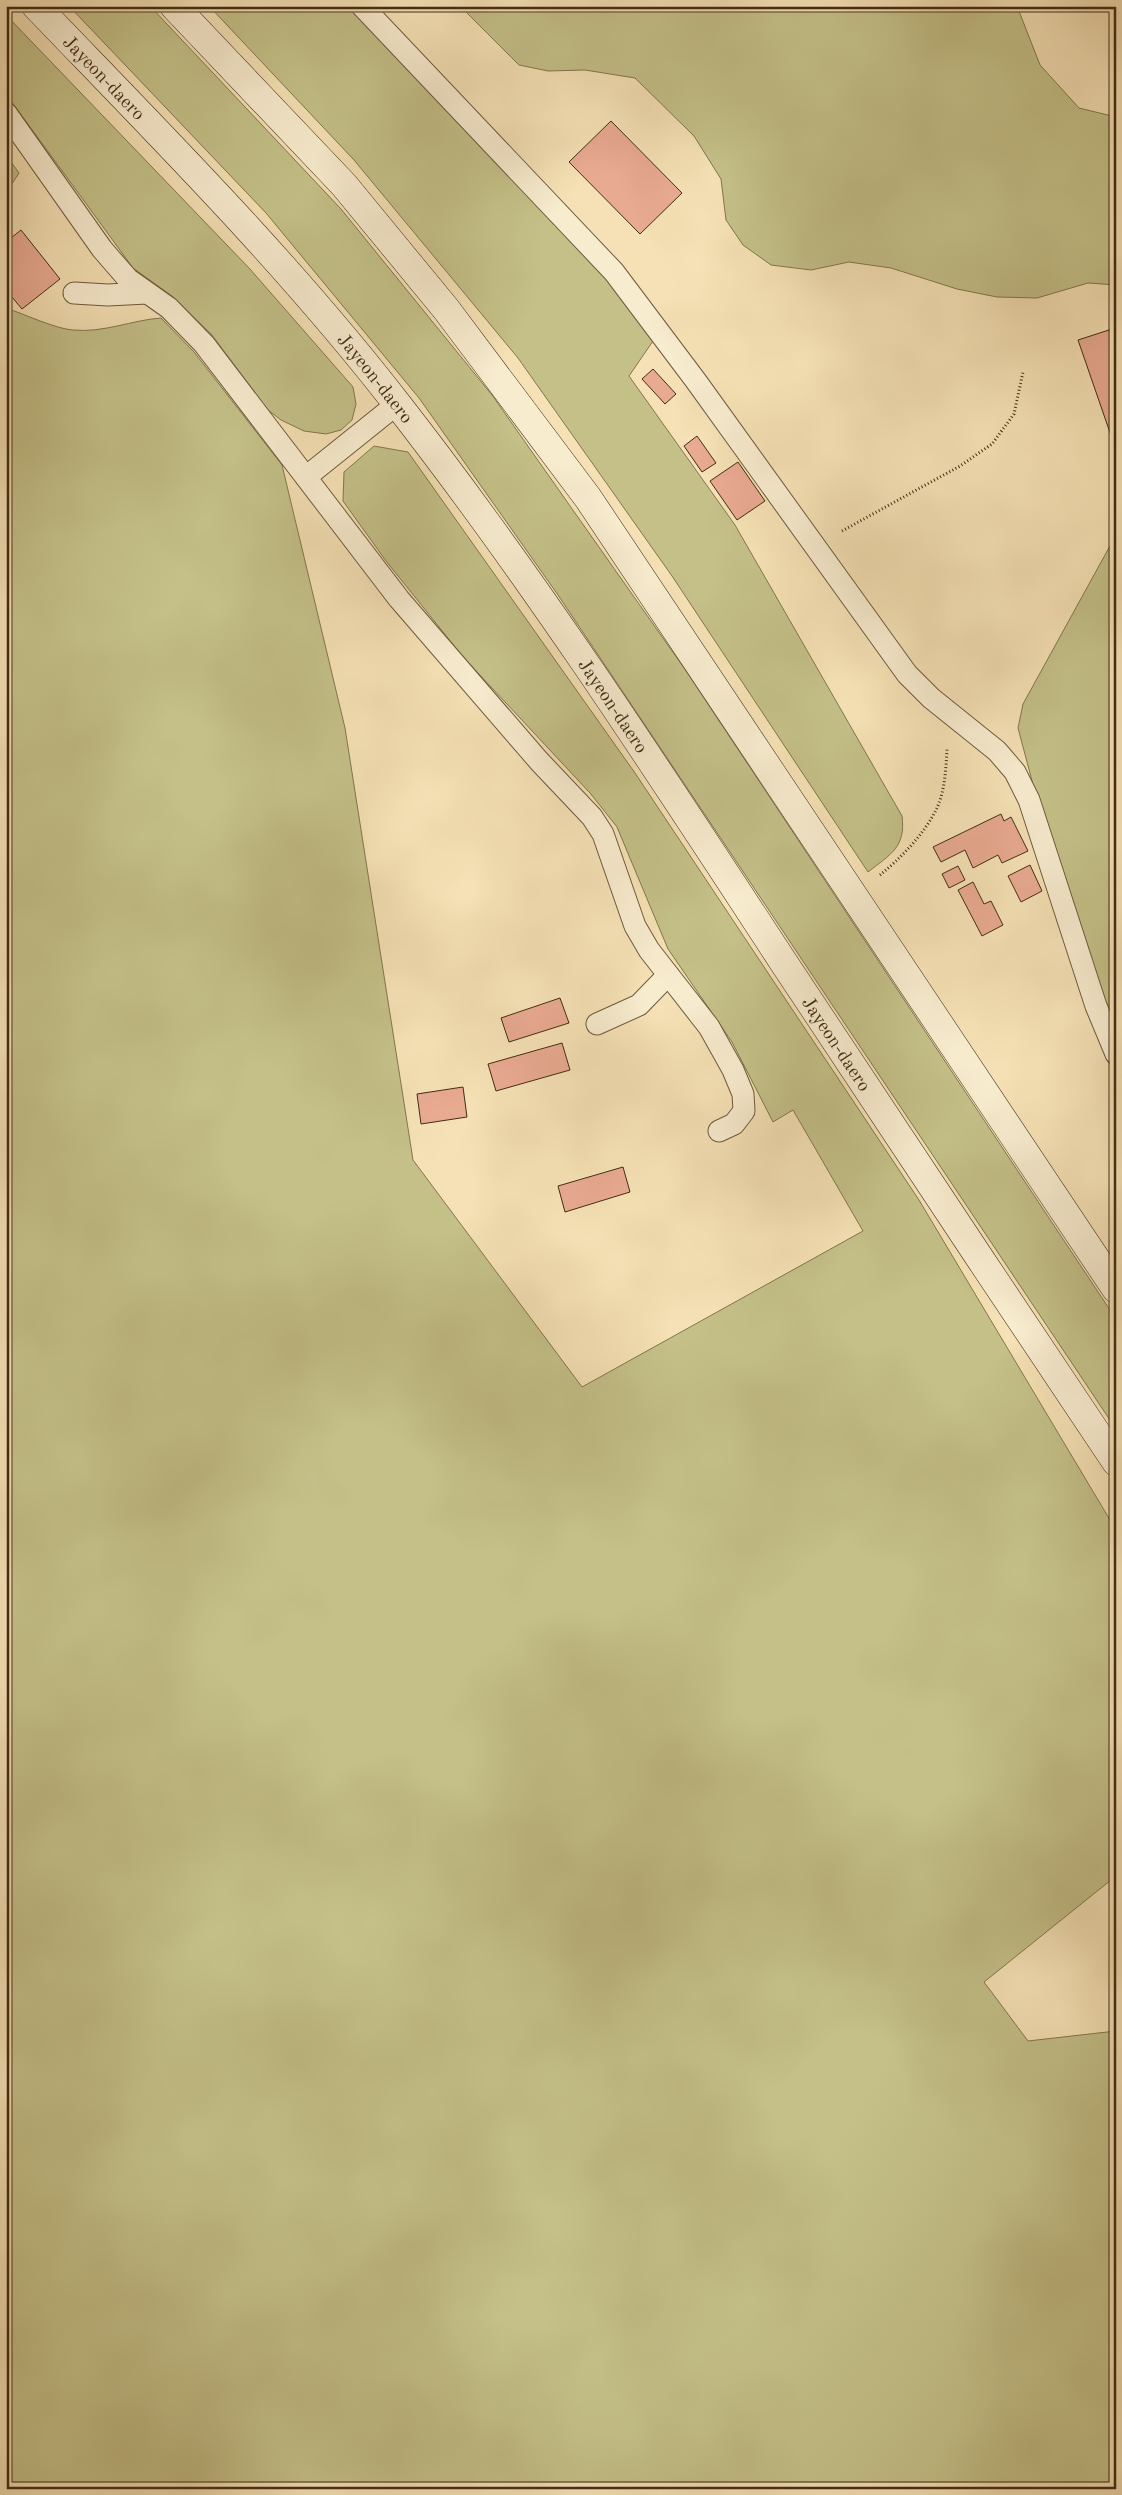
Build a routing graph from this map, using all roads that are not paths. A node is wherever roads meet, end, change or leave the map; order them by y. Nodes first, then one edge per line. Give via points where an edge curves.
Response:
1 (36, 6) edge
2 (174, 6) edge
3 (362, 6) edge
4 (6, 112) edge
5 (74, 293) dead end
6 (147, 293) junction
7 (397, 404) junction
8 (306, 477) junction
9 (668, 975) junction
10 (597, 1024) dead end
11 (1116, 1054) edge
12 (719, 1131) dead end
13 (1116, 1289) edge
14 (1116, 1462) edge

1 - 7 main road, Jayeon-daero via 290,277
2 - 13 main road via 344,185 446,309 588,498
3 - 11 lane via 614,272 907,674 996,750 1015,772 1029,800 1096,1006
4 - 6 lane via 102,249 128,279
5 - 6 lane
6 - 8 lane via 169,308 204,344
7 - 8 lane
7 - 14 main road, Jayeon-daero via 523,575 674,795
8 - 9 lane via 399,599 592,818 603,834 635,926
9 - 10 lane via 639,1005
9 - 12 lane via 709,1027 743,1094 744,1111 734,1124

